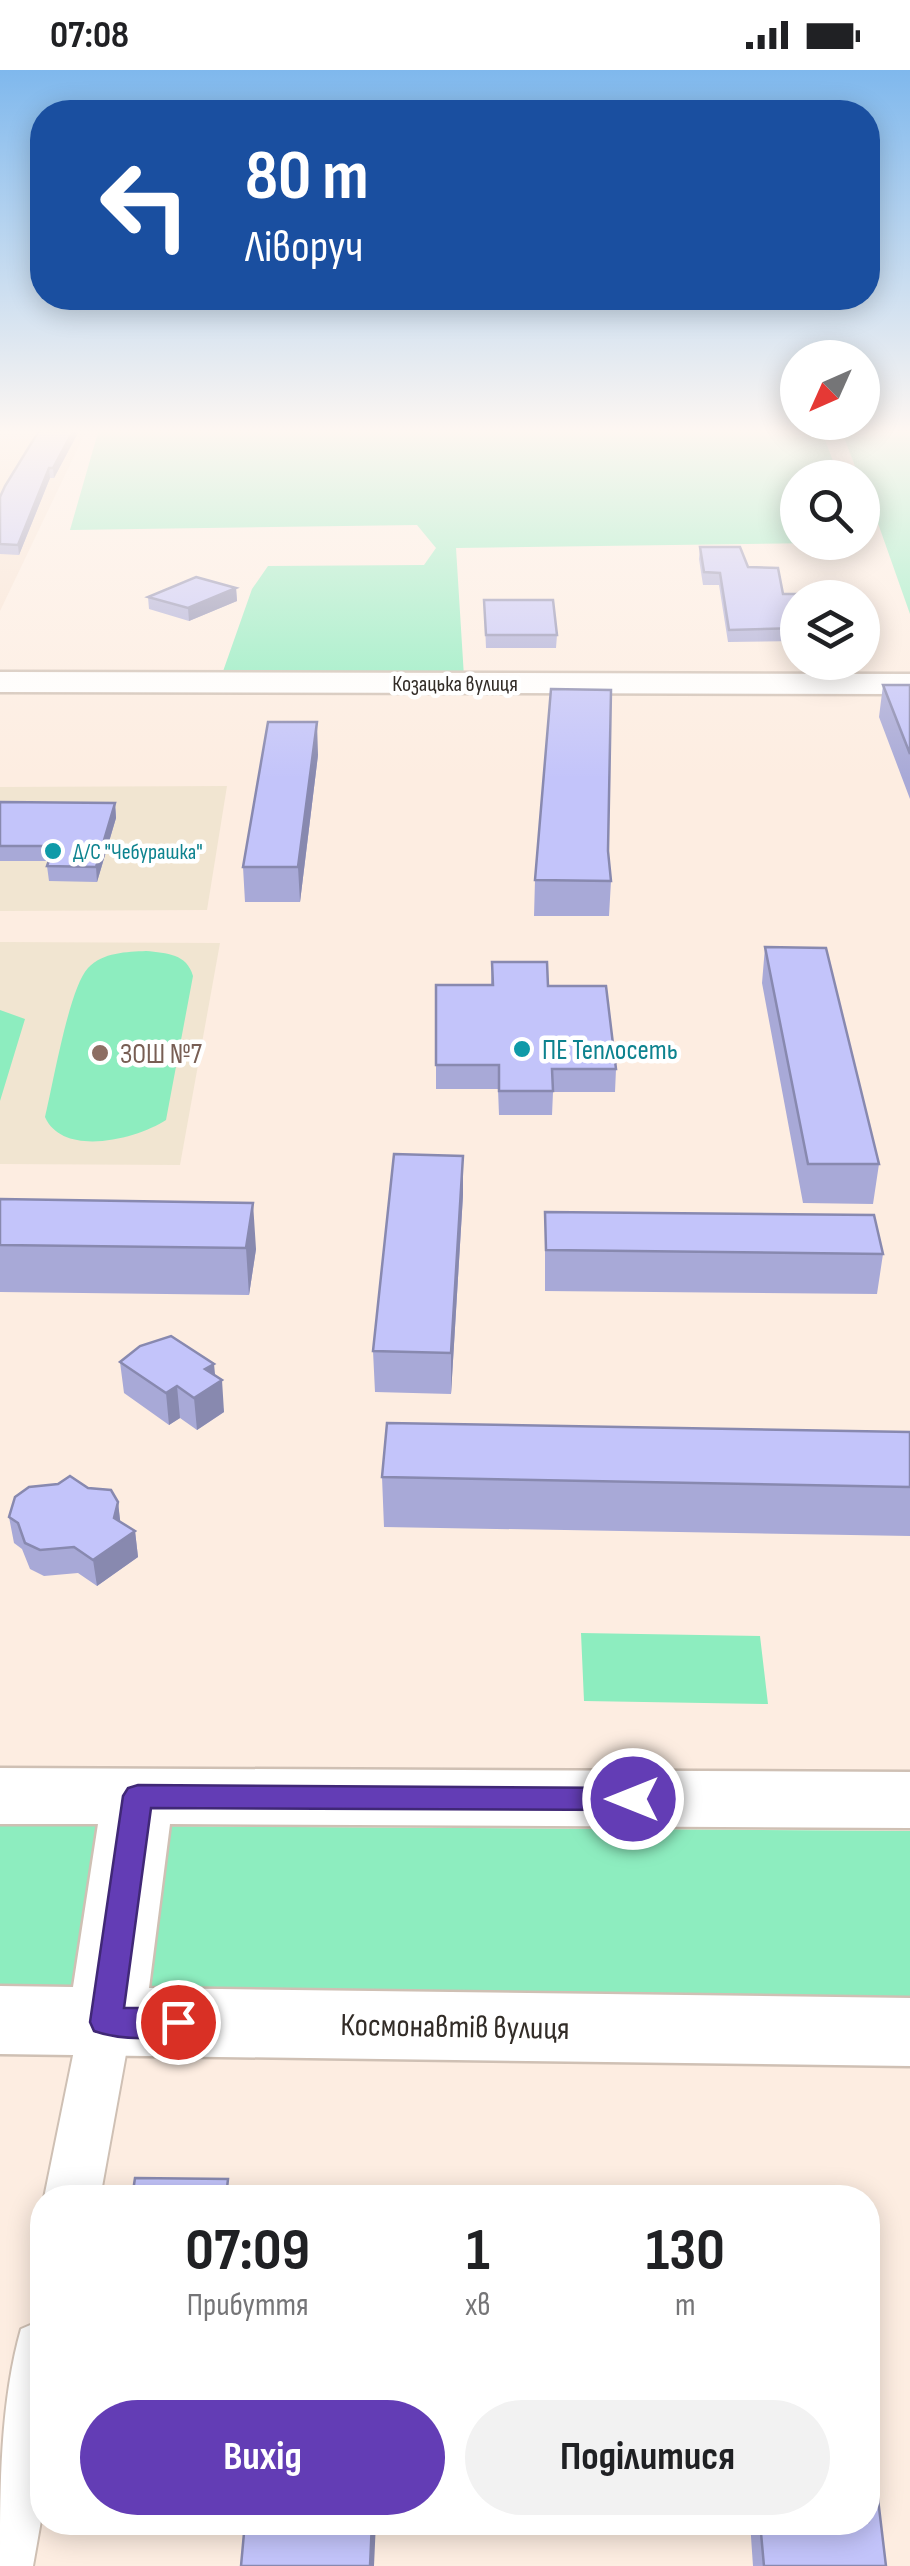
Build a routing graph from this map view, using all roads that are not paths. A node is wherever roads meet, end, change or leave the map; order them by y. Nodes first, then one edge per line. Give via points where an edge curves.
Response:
1 (0, 682) edge
2 (910, 684) edge
3 (0, 1796) edge
4 (138, 1796) junction
5 (910, 1800) edge
6 (0, 2020) edge
7 (106, 2022) junction
8 (910, 2032) edge
9 (75, 2185) edge
10 (30, 2413) edge
11 (1, 2566) edge

1 - 2 street, Козацька вулиця
3 - 4 street
4 - 5 street
4 - 7 street
6 - 7 street, Космонавтів вулиця
7 - 8 street, Космонавтів вулиця
7 - 9 street
10 - 11 street

